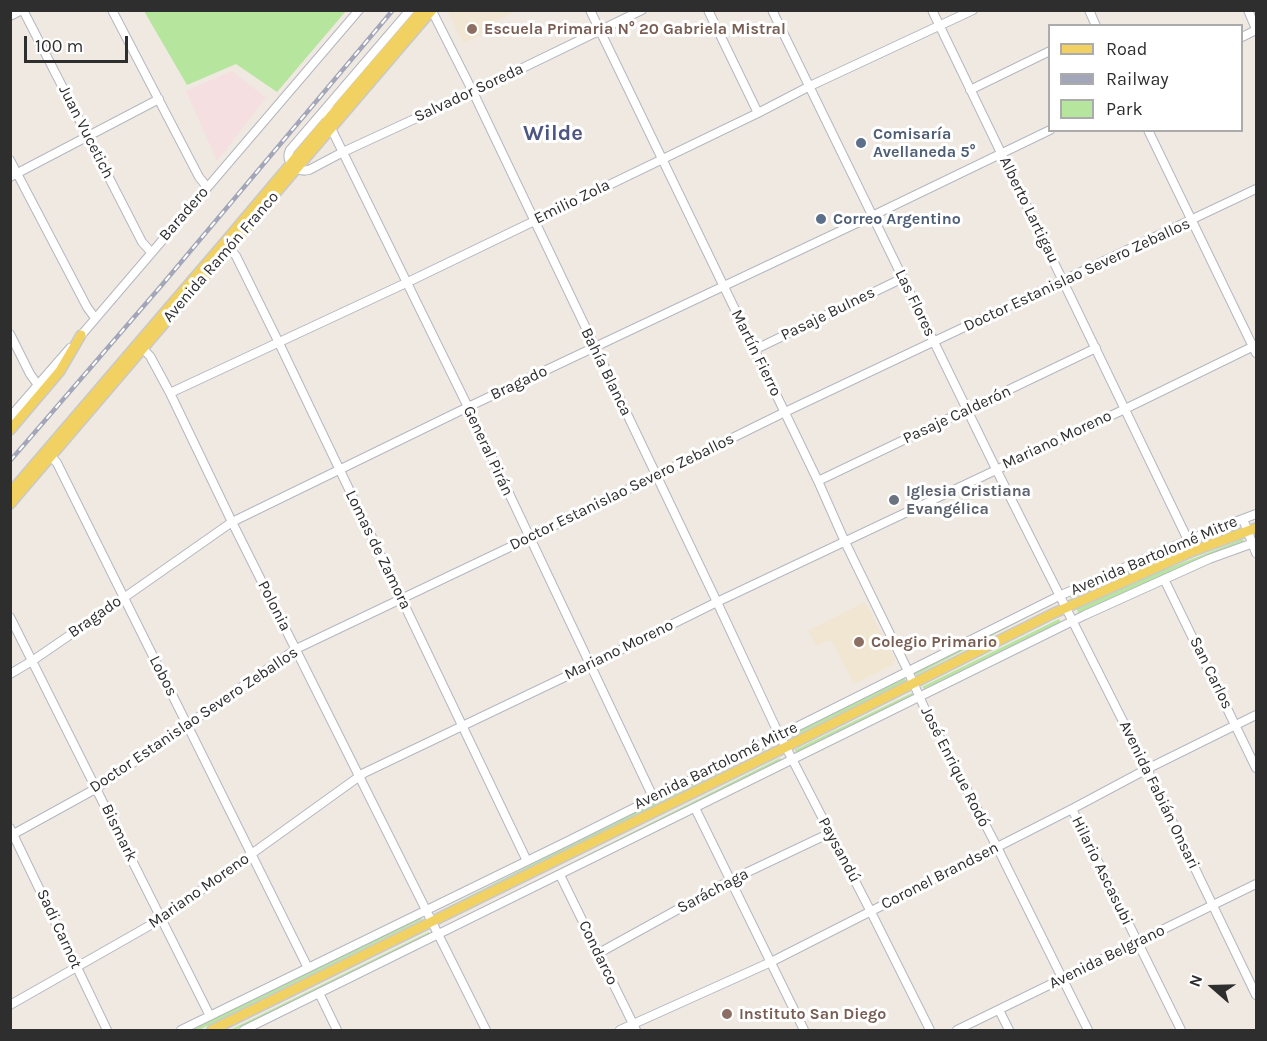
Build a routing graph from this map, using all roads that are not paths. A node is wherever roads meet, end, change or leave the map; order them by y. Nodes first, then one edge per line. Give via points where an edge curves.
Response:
1 (22, 10) edge
2 (112, 10) edge
3 (359, 10) edge
4 (422, 10) edge
5 (590, 10) edge
6 (642, 10) edge
7 (708, 10) edge
8 (772, 10) edge
9 (932, 10) edge
10 (973, 10) edge
11 (1089, 10) edge
12 (1248, 10) edge
13 (432, 11) edge
14 (406, 12) edge
15 (10, 16) edge
16 (1095, 24) edge
17 (940, 27) junction
18 (1257, 29) edge
19 (600, 31) junction
20 (1243, 36) edge
21 (1048, 52) edge
22 (810, 86) junction
23 (970, 90) junction
24 (473, 92) junction
25 (159, 99) junction
26 (329, 105) junction
27 (758, 113) junction
28 (330, 124) junction
29 (1048, 131) edge
30 (1149, 132) edge
31 (89, 137) junction
32 (343, 152) junction
33 (1001, 153) junction
34 (662, 158) junction
35 (10, 160) edge
36 (293, 166) junction
37 (14, 175) edge
38 (207, 187) junction
39 (1257, 189) edge
40 (872, 216) junction
41 (533, 220) junction
42 (1192, 220) junction
43 (227, 246) junction
44 (151, 252) junction
45 (903, 278) junction
46 (1063, 281) junction
47 (406, 283) junction
48 (723, 286) junction
49 (95, 318) junction
50 (10, 334) edge
51 (81, 335) junction
52 (935, 342) junction
53 (279, 343) junction
54 (140, 346) junction
55 (595, 348) junction
56 (1096, 348) junction
57 (1256, 348) edge
58 (754, 350) junction
59 (38, 385) junction
60 (170, 393) junction
61 (468, 407) junction
62 (1125, 409) junction
63 (968, 410) junction
64 (785, 412) junction
65 (10, 417) edge
66 (10, 430) edge
67 (48, 454) junction
68 (996, 469) junction
69 (340, 471) junction
70 (656, 475) junction
71 (818, 481) junction
72 (10, 493) edge
73 (10, 504) edge
74 (1257, 514) edge
75 (1243, 519) junction
76 (232, 522) junction
77 (1252, 530) edge
78 (529, 538) junction
79 (1188, 540) junction
80 (845, 542) junction
81 (1254, 543) edge
82 (1257, 553) edge
83 (1164, 579) junction
84 (1059, 596) junction
85 (401, 597) junction
86 (123, 598) junction
87 (717, 602) junction
88 (1066, 608) junction
89 (10, 617) edge
90 (1072, 621) junction
91 (296, 649) junction
92 (32, 661) junction
93 (590, 664) junction
94 (908, 671) junction
95 (10, 674) edge
96 (914, 684) junction
97 (920, 697) junction
98 (1257, 715) edge
99 (187, 724) junction
100 (462, 725) junction
101 (1236, 725) junction
102 (779, 735) junction
103 (786, 747) junction
104 (792, 760) junction
105 (1257, 768) edge
106 (1147, 769) junction
107 (359, 776) junction
108 (97, 788) junction
109 (653, 797) junction
110 (695, 808) junction
111 (1072, 809) junction
112 (830, 832) junction
113 (12, 833) edge
114 (997, 847) junction
115 (251, 854) junction
116 (527, 861) junction
117 (560, 875) junction
118 (731, 880) junction
119 (1257, 884) edge
120 (1213, 905) junction
121 (426, 910) junction
122 (871, 912) junction
123 (161, 919) junction
124 (432, 922) junction
125 (438, 935) junction
126 (1138, 942) junction
127 (599, 953) junction
128 (771, 962) junction
129 (77, 968) junction
130 (308, 968) junction
131 (1063, 979) junction
132 (319, 993) junction
133 (1257, 995) edge
134 (10, 1005) edge
135 (999, 1010) junction
136 (210, 1016) junction
137 (635, 1027) edge
138 (107, 1030) edge
139 (182, 1030) edge
140 (212, 1030) edge
141 (244, 1030) edge
142 (337, 1030) edge
143 (486, 1030) edge
144 (620, 1030) edge
145 (804, 1030) edge
146 (930, 1030) edge
147 (957, 1030) edge
148 (1009, 1030) edge
149 (1088, 1030) edge
150 (1180, 1030) edge

1 - 15 street
1 - 31 street, Juan Vucetich
2 - 25 street
3 - 38 street, Baradero
4 - 28 main road, Avenida Ramón Franco
5 - 19 street, Martín Fierro
6 - 19 street, Salvador Soreda
7 - 27 street
8 - 22 street, Las Flores
9 - 17 street, Alberto Lartigau
10 - 17 street, Emilio Zola
11 - 16 street
12 - 18 street
13 - 24 street, Bahía Blanca
13 - 28 main road, Avenida Ramón Franco
14 - 26 street
17 - 22 street, Emilio Zola
17 - 23 street, Alberto Lartigau
18 - 20 street
19 - 24 street, Salvador Soreda
19 - 34 street, Martín Fierro
21 - 23 street
22 - 27 street, Emilio Zola
22 - 40 street, Las Flores
23 - 33 street, Alberto Lartigau
24 - 32 street, Salvador Soreda
24 - 41 street, Bahía Blanca
25 - 31 street
25 - 38 street
26 - 28 street
26 - 36 street via 290,150 287,157
27 - 34 street, Emilio Zola
28 - 32 street, General Pirán
28 - 36 main road, Avenida Ramón Franco
29 - 33 street, Bragado
30 - 42 street
31 - 37 street
31 - 44 street, Juan Vucetich via 142,242
32 - 36 street, Salvador Soreda via 309,170
32 - 47 street, General Pirán
33 - 40 street, Bragado
33 - 46 street, Alberto Lartigau
34 - 41 street, Emilio Zola
34 - 48 street, Martín Fierro
35 - 37 street
36 - 43 main road, Avenida Ramón Franco
37 - 49 street
38 - 44 street, Baradero
39 - 42 street, Doctor Estanislao Severo Zeballos
40 - 45 street, Las Flores
40 - 48 street, Bragado
41 - 47 street, Emilio Zola
41 - 55 street, Bahía Blanca
42 - 46 street, Doctor Estanislao Severo Zeballos
42 - 57 street
43 - 53 street, Lomas de Zamora via 236,256
43 - 54 main road, Avenida Ramón Franco
44 - 49 street, Baradero
45 - 52 street, Las Flores
45 - 58 street, Pasaje Bulnes
46 - 52 street, Doctor Estanislao Severo Zeballos
46 - 56 street, Alberto Lartigau
47 - 53 street, Emilio Zola
47 - 61 street, General Pirán
48 - 55 street, Bragado
48 - 58 street, Martín Fierro
49 - 51 street, Baradero
50 - 59 street
51 - 59 street, Baradero
51 - 66 main road via 60,371
52 - 63 street, Las Flores
52 - 64 street, Doctor Estanislao Severo Zeballos
53 - 60 street, Emilio Zola
53 - 69 street, Lomas de Zamora
54 - 60 street, Polonia via 150,356
54 - 67 main road, Avenida Ramón Franco
55 - 61 street, Bragado
55 - 70 street, Bahía Blanca
56 - 62 street, Alberto Lartigau
56 - 63 street, Pasaje Calderón
57 - 62 street, Mariano Moreno
58 - 64 street, Martín Fierro
59 - 65 street, Baradero
60 - 76 street, Polonia
61 - 69 street, Bragado
61 - 78 street, General Pirán
62 - 68 street, Mariano Moreno
62 - 79 street, Alberto Lartigau
63 - 68 street, Las Flores
63 - 71 street, Pasaje Calderón
64 - 70 street, Doctor Estanislao Severo Zeballos
64 - 71 street, Martín Fierro
67 - 72 main road, Avenida Ramón Franco
67 - 73 main road, Avenida Ramón Franco
67 - 86 street, Lobos via 57,464
68 - 80 street, Mariano Moreno
68 - 84 street, Las Flores
69 - 76 street, Bragado
69 - 85 street, Lomas de Zamora
70 - 78 street, Doctor Estanislao Severo Zeballos
70 - 87 street, Bahía Blanca
71 - 80 street, Martín Fierro
74 - 75 street, Avenida Bartolomé Mitre
75 - 77 street
75 - 79 street, Avenida Bartolomé Mitre
76 - 86 street, Bragado
76 - 91 street, Polonia
77 - 81 street
77 - 88 main road, Avenida Bartolomé Mitre
78 - 85 street, Doctor Estanislao Severo Zeballos
78 - 93 street, General Pirán
79 - 84 street, Avenida Bartolomé Mitre
80 - 87 street, Mariano Moreno
80 - 94 street, Martín Fierro
81 - 82 street
81 - 83 street, Avenida Bartolomé Mitre
83 - 90 street, Avenida Bartolomé Mitre
83 - 101 street, San Carlos
84 - 88 street, Avenida Fabián Onsari
84 - 94 street, Avenida Bartolomé Mitre
85 - 91 street, Doctor Estanislao Severo Zeballos
85 - 100 street, Lomas de Zamora
86 - 92 street, Bragado
86 - 99 street, Lobos
87 - 93 street, Mariano Moreno
87 - 102 street, Bahía Blanca
88 - 90 street, Avenida Fabián Onsari
88 - 96 main road, Avenida Bartolomé Mitre
89 - 92 street, Bismark
90 - 97 street, Avenida Bartolomé Mitre
90 - 106 street, Avenida Fabián Onsari
91 - 99 street, Doctor Estanislao Severo Zeballos
91 - 107 street, Polonia
92 - 95 street, Bragado
92 - 108 street, Bismark
93 - 100 street, Mariano Moreno
93 - 109 street, General Pirán
94 - 96 street, Martín Fierro
94 - 102 street, Avenida Bartolomé Mitre
96 - 97 street, Martín Fierro
96 - 103 main road, Avenida Bartolomé Mitre
97 - 104 street, Avenida Bartolomé Mitre
97 - 114 street, José Enrique Rodó
98 - 101 street, Coronel Brandsen
99 - 108 street, Doctor Estanislao Severo Zeballos
99 - 115 street, Lobos
100 - 107 street, Mariano Moreno
100 - 116 street, Lomas de Zamora
101 - 105 street, San Carlos
101 - 106 street, Coronel Brandsen
102 - 103 street, Paysandú
102 - 109 street, Avenida Bartolomé Mitre
103 - 104 street, Paysandú
103 - 124 main road, Avenida Bartolomé Mitre
104 - 110 street, Avenida Bartolomé Mitre
104 - 112 street, Paysandú
106 - 111 street, Coronel Brandsen
106 - 120 street, Avenida Fabián Onsari
107 - 115 street, Mariano Moreno
107 - 121 street, Polonia
108 - 113 street, Doctor Estanislao Severo Zeballos
108 - 123 street, Bismark
109 - 116 street, Avenida Bartolomé Mitre
110 - 117 street, Avenida Bartolomé Mitre
110 - 118 street
111 - 114 street, Coronel Brandsen
111 - 126 street, Hilario Ascasubi
112 - 118 street, Saráchaga
112 - 122 street, Paysandú
113 - 129 street, Sadi Carnot
114 - 122 street, Coronel Brandsen
114 - 131 street, José Enrique Rodó
115 - 123 street, Mariano Moreno
115 - 130 street, Lobos
116 - 121 street, Avenida Bartolomé Mitre
117 - 125 street, Avenida Bartolomé Mitre
117 - 127 street, Condarco
118 - 127 street, Saráchaga
118 - 128 street
119 - 120 street, Avenida Belgrano
120 - 126 street, Avenida Belgrano
120 - 133 street, Avenida Fabián Onsari
121 - 124 street, Polonia
121 - 130 street, Avenida Bartolomé Mitre
122 - 128 street, Coronel Brandsen
122 - 146 street, Paysandú
123 - 129 street, Mariano Moreno
123 - 136 street, Bismark
124 - 125 street, Polonia
124 - 140 main road, Avenida Bartolomé Mitre
125 - 132 street, Avenida Bartolomé Mitre
125 - 143 street, Polonia
126 - 131 street, Avenida Belgrano
126 - 150 street, Hilario Ascasubi
127 - 137 street, Condarco
128 - 137 street, Coronel Brandsen
128 - 145 street
129 - 134 street, Mariano Moreno
129 - 138 street, Sadi Carnot
130 - 136 street, Avenida Bartolomé Mitre
131 - 135 street, Avenida Belgrano
131 - 149 street, José Enrique Rodó
132 - 141 street, Avenida Bartolomé Mitre
132 - 142 street
135 - 147 street, Avenida Belgrano
135 - 148 street
136 - 139 street, Avenida Bartolomé Mitre
137 - 144 street, Coronel Brandsen

